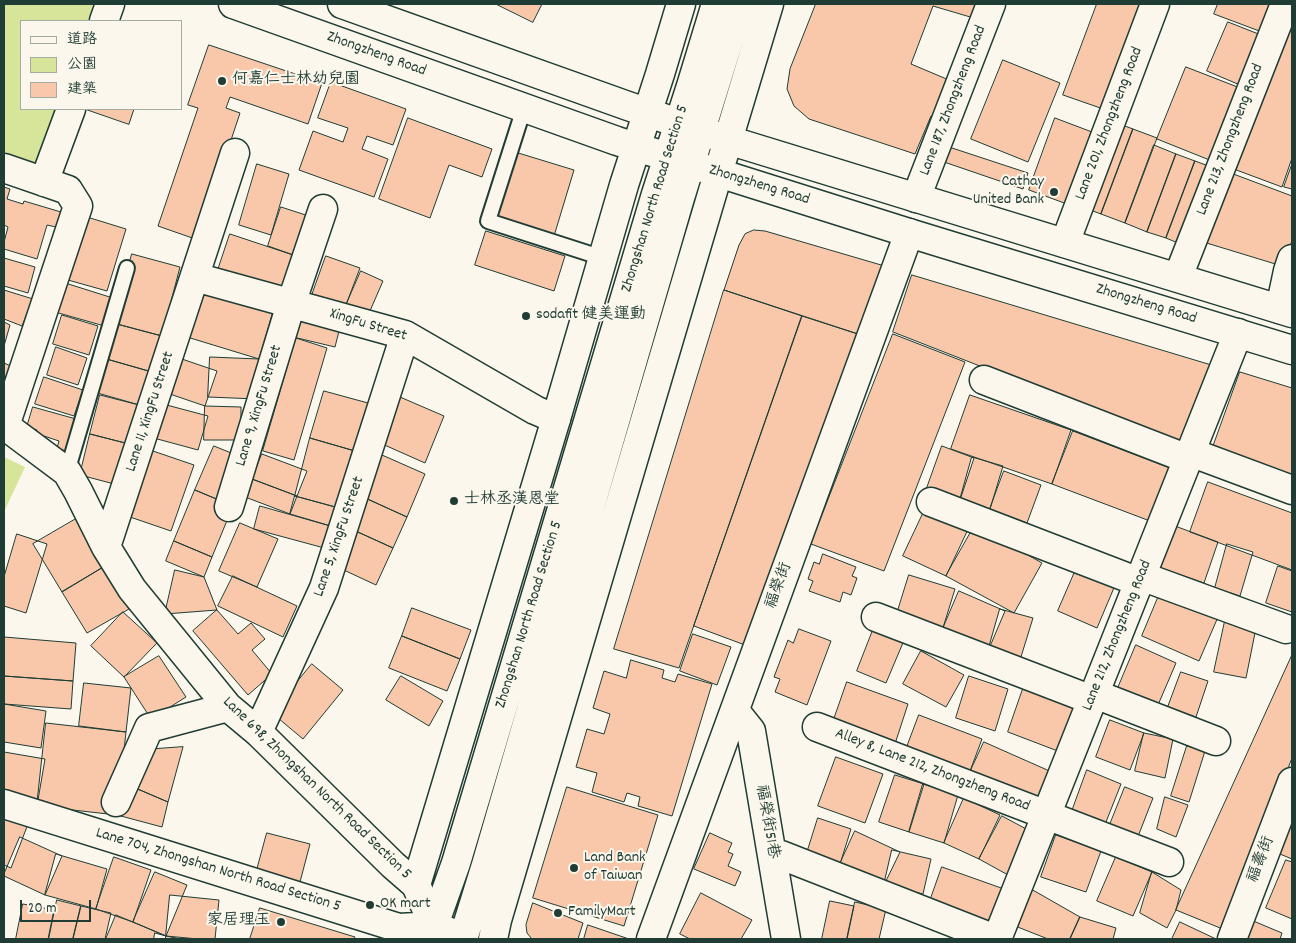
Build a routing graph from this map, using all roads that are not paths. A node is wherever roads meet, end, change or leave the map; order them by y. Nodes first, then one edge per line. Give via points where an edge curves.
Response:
1 (110, 4) edge
2 (232, 4) edge
3 (342, 4) edge
4 (681, 4) edge
5 (716, 4) edge
6 (740, 4) edge
7 (770, 4) edge
8 (991, 4) edge
9 (1155, 4) edge
10 (1285, 4) edge
11 (104, 20) edge
12 (524, 108) junction
13 (71, 110) edge
14 (647, 112) junction
15 (690, 127) junction
16 (728, 140) junction
17 (636, 147) junction
18 (234, 153) dead end
19 (679, 161) junction
20 (4, 168) edge
21 (718, 174) junction
22 (44, 182) junction
23 (916, 198) junction
24 (323, 209) dead end
25 (909, 233) junction
26 (1065, 244) junction
27 (602, 258) junction
28 (1292, 259) edge
29 (127, 268) dead end
30 (195, 277) junction
31 (1178, 277) junction
32 (290, 304) junction
33 (1286, 311) edge
34 (1238, 333) junction
35 (406, 335) junction
36 (1292, 350) edge
37 (984, 380) dead end
38 (556, 418) junction
39 (4, 426) edge
40 (1189, 456) junction
41 (67, 472) junction
42 (1292, 490) edge
43 (931, 502) dead end
44 (229, 507) dead end
45 (106, 547) junction
46 (1140, 579) junction
47 (876, 617) dead end
48 (1286, 629) dead end
49 (1094, 697) junction
50 (228, 707) junction
51 (735, 710) junction
52 (817, 727) dead end
53 (258, 732) junction
54 (1216, 741) dead end
55 (1292, 782) edge
56 (116, 802) dead end
57 (4, 804) edge
58 (1047, 815) junction
59 (781, 855) dead end
60 (1169, 862) dead end
61 (416, 884) junction
62 (432, 933) edge
63 (398, 934) edge
64 (466, 938) edge
65 (1002, 938) edge
66 (494, 939) edge
67 (651, 939) edge
68 (786, 939) edge
69 (1232, 939) edge

1 - 11 street
2 - 12 street, Zhongzheng Road
3 - 14 street
4 - 14 street, Zhongshan North Road Section 5
5 - 15 street, Zhongshan North Road Section 5
6 - 15 street, Zhongshan North Road Section 5
7 - 16 street
8 - 23 street, Lane 187, Zhongzheng Road
9 - 26 street, Lane 201, Zhongzheng Road
10 - 31 street, Lane 213, Zhongzheng Road
12 - 17 street, Zhongzheng Road
12 - 27 lane via 488,221
13 - 22 street
14 - 15 street
14 - 17 street, Zhongshan North Road Section 5
15 - 16 street
15 - 19 street, Zhongshan North Road Section 5
16 - 21 street
16 - 23 street
17 - 19 street, Zhongzheng Road
17 - 27 street, Zhongshan North Road Section 5
18 - 30 street, Lane 11, XingFu Street
19 - 21 street, Zhongzheng Road
19 - 62 street, Zhongshan North Road Section 5
19 - 64 street, Zhongshan North Road Section 5
20 - 22 street
21 - 25 street, Zhongzheng Road
21 - 66 street
22 - 39 street via 68,190 78,206
23 - 26 street
24 - 32 street, Lane 9, XingFu Street
25 - 34 street, Zhongzheng Road
25 - 51 street, 福榮街
26 - 31 street
27 - 38 street, Zhongshan North Road Section 5
28 - 33 street via 1288,271
29 - 41 lane
30 - 32 street, XingFu Street
30 - 45 street, Lane 11, XingFu Street
31 - 33 street
32 - 35 street, XingFu Street
32 - 44 street, Lane 9, XingFu Street
34 - 36 street, Zhongzheng Road
34 - 40 street, Lane 212, Zhongzheng Road
35 - 38 street, XingFu Street via 535,410
35 - 53 street, Lane 5, XingFu Street via 324,588
37 - 40 street
38 - 61 street, Zhongshan North Road Section 5
39 - 41 street, Lane 698, Zhongshan North Road Section 5
40 - 42 street
40 - 46 street, Lane 212, Zhongzheng Road
41 - 45 street, Lane 698, Zhongshan North Road Section 5
43 - 46 street
45 - 50 street, Lane 698, Zhongshan North Road Section 5 via 132,589
46 - 48 street
46 - 49 street, Lane 212, Zhongzheng Road
47 - 49 street
49 - 54 street
49 - 58 street, Lane 212, Zhongzheng Road
50 - 53 street, Lane 698, Zhongshan North Road Section 5
50 - 56 street via 149,728
51 - 67 street, 福榮街
51 - 68 street, 福榮街51巷 via 751,731
52 - 58 street, Alley 8, Lane 212, Zhongzheng Road
53 - 61 street, Lane 698, Zhongshan North Road Section 5
55 - 69 street, 福壽街
57 - 63 street, Lane 704, Zhongshan North Road Section 5
58 - 60 street, Alley 8, Lane 212, Zhongzheng Road
58 - 65 street, Lane 212, Zhongzheng Road
59 - 65 street
61 - 62 street, Lane 698, Zhongshan North Road Section 5
61 - 63 street, Zhongshan North Road Section 5
62 - 63 street, Lane 704, Zhongshan North Road Section 5
62 - 64 street

